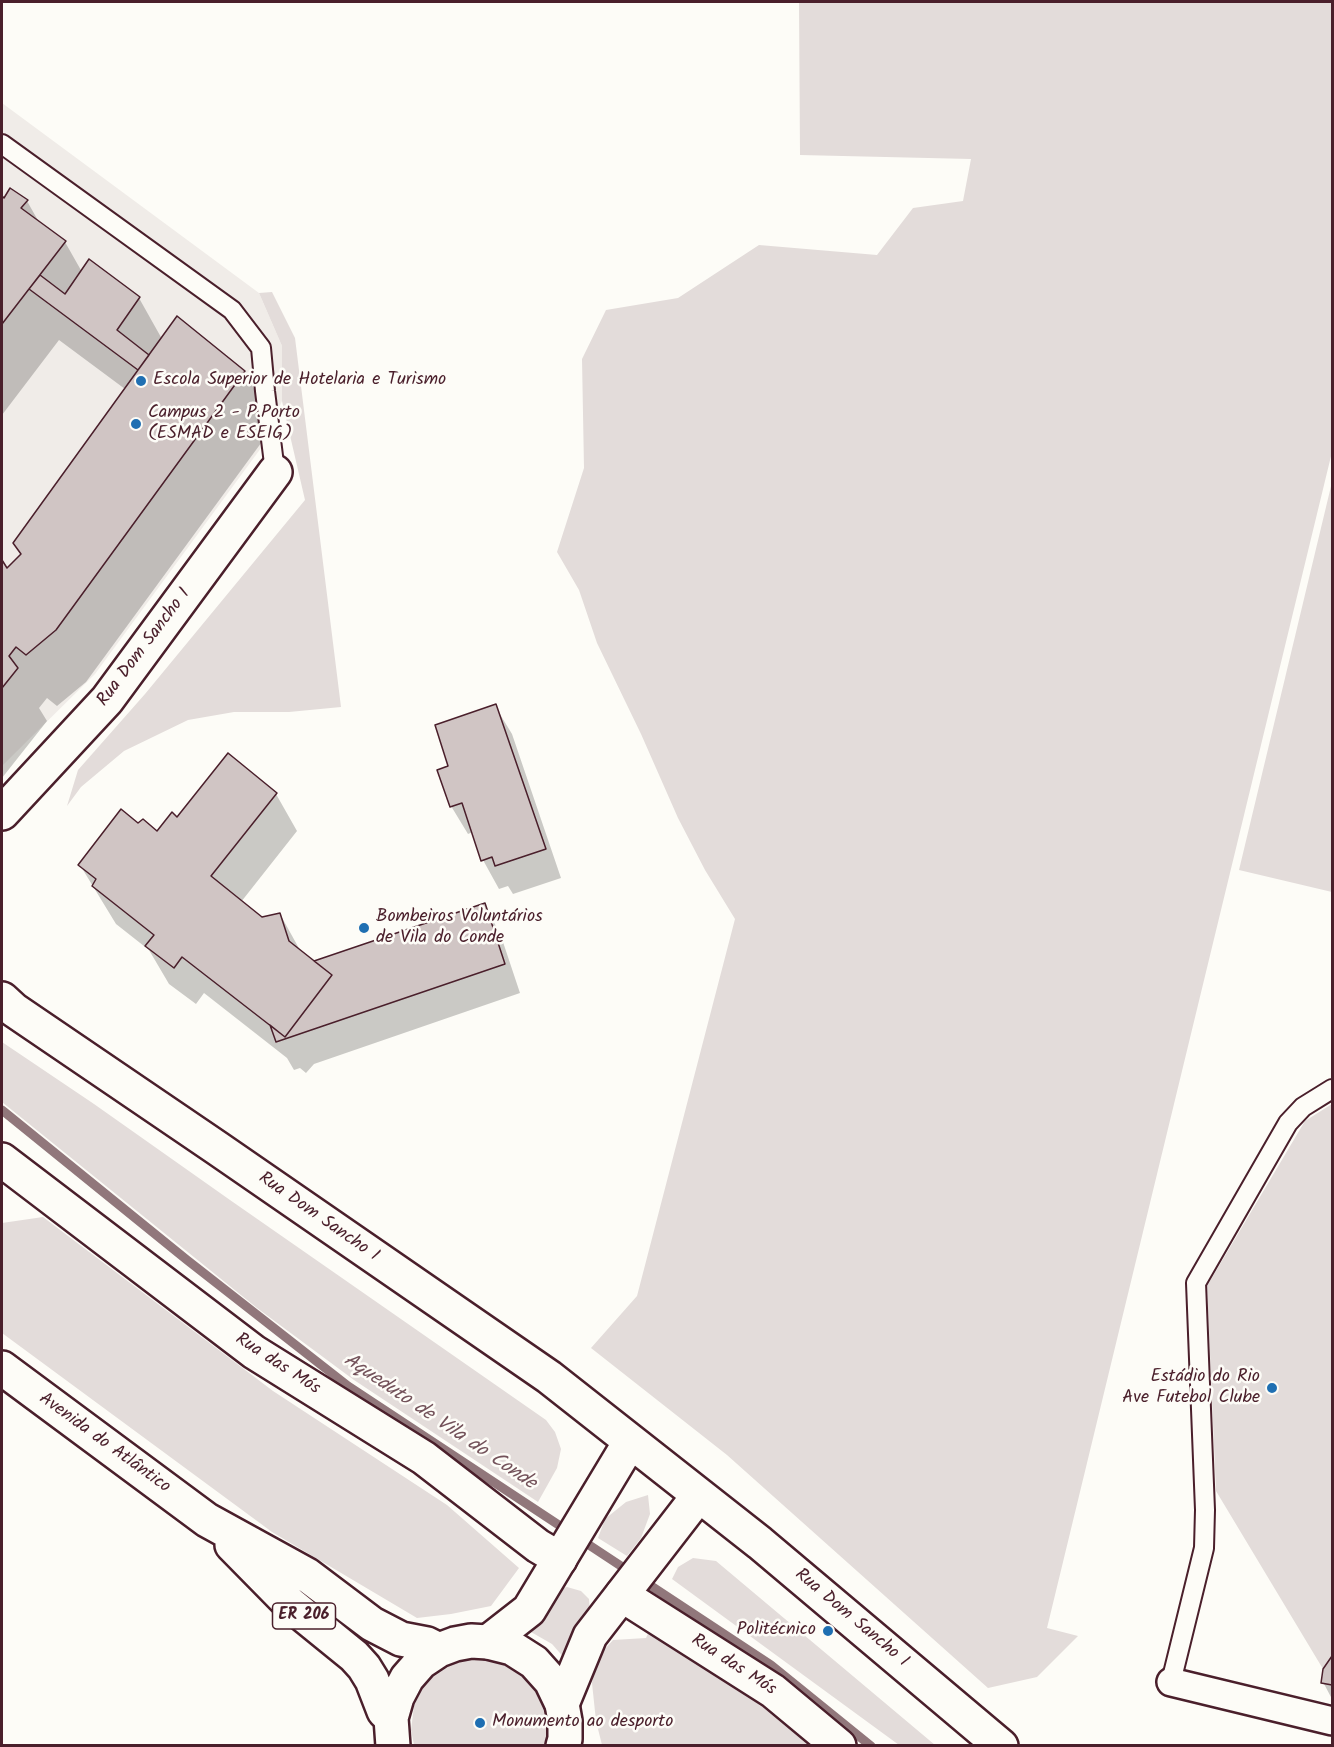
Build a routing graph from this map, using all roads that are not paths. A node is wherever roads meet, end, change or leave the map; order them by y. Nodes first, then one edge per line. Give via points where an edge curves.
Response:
1 (2, 144) edge
2 (275, 472) joint
3 (2, 813) edge
4 (2, 999) edge
5 (1332, 1089) edge
6 (2, 1160) edge
7 (2, 1368) edge
8 (630, 1442) junction
9 (699, 1495) junction
10 (207, 1520) junction
11 (560, 1559) junction
12 (622, 1595) junction
13 (488, 1642) junction
14 (439, 1650) junction
15 (1171, 1682) joint
16 (562, 1704) junction
17 (1332, 1721) edge
18 (392, 1732) edge
19 (566, 1743) edge
20 (839, 1746) edge
21 (1001, 1746) edge

1 - 2 lane via 232,310 261,348
2 - 3 street, Rua Dom Sancho I via 107,700
4 - 8 street, Rua Dom Sancho I via 549,1377
5 - 15 lane via 1303,1107 1288,1123 1196,1283 1204,1548
6 - 11 street, Rua das Mós via 254,1352 424,1458
7 - 10 street, Avenida do Atlântico / ER 206
8 - 9 street, Rua Dom Sancho I
8 - 11 street
9 - 12 street
9 - 21 street, Rua Dom Sancho I
10 - 14 street, Avenida do Atlântico / ER 206 via 307,1575 372,1624 401,1639
10 - 18 street, Avenida do Atlântico / ER 206 via 290,1604 359,1662 372,1680
11 - 13 street via 529,1610
12 - 16 street via 590,1636
12 - 20 street, Rua das Mós via 773,1691
13 - 14 street via 471,1641
13 - 16 street via 512,1648 534,1662 551,1681
14 - 18 street, ER 206 via 406,1678 397,1697
15 - 17 street
16 - 19 street

